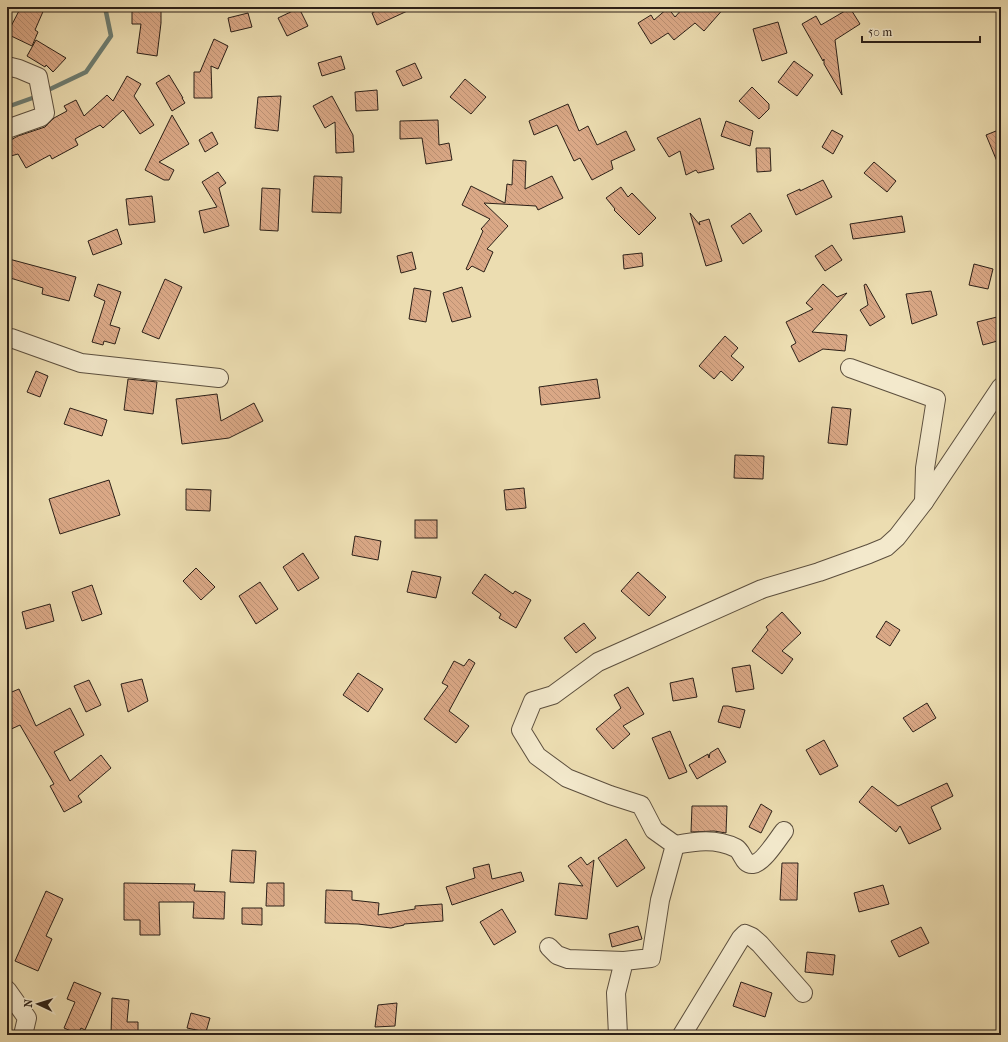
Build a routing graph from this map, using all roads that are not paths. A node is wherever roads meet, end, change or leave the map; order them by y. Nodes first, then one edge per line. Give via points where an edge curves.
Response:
1 (7, 66) edge
2 (7, 129) edge
3 (7, 338) edge
4 (850, 368) dead end
5 (220, 378) dead end
6 (1001, 387) edge
7 (924, 502) junction
8 (784, 831) dead end
9 (675, 845) junction
10 (549, 947) dead end
11 (624, 961) junction
12 (7, 990) edge
13 (803, 993) dead end
14 (23, 1035) edge
15 (618, 1035) edge
16 (682, 1035) edge

1 - 2 street via 38,77 45,114
3 - 5 street via 81,363
4 - 7 street via 936,399 925,468
6 - 7 street
7 - 9 street via 886,547 819,572 762,589 598,662 553,695 533,701 521,730 537,756 567,778 642,805 654,830
8 - 9 street via 760,862 753,864 748,864 737,849 723,843 706,840
9 - 11 street via 660,900 651,958
10 - 11 street via 557,955 568,959
11 - 15 street via 616,993
12 - 14 street via 27,1018
13 - 16 street via 760,944 745,934

